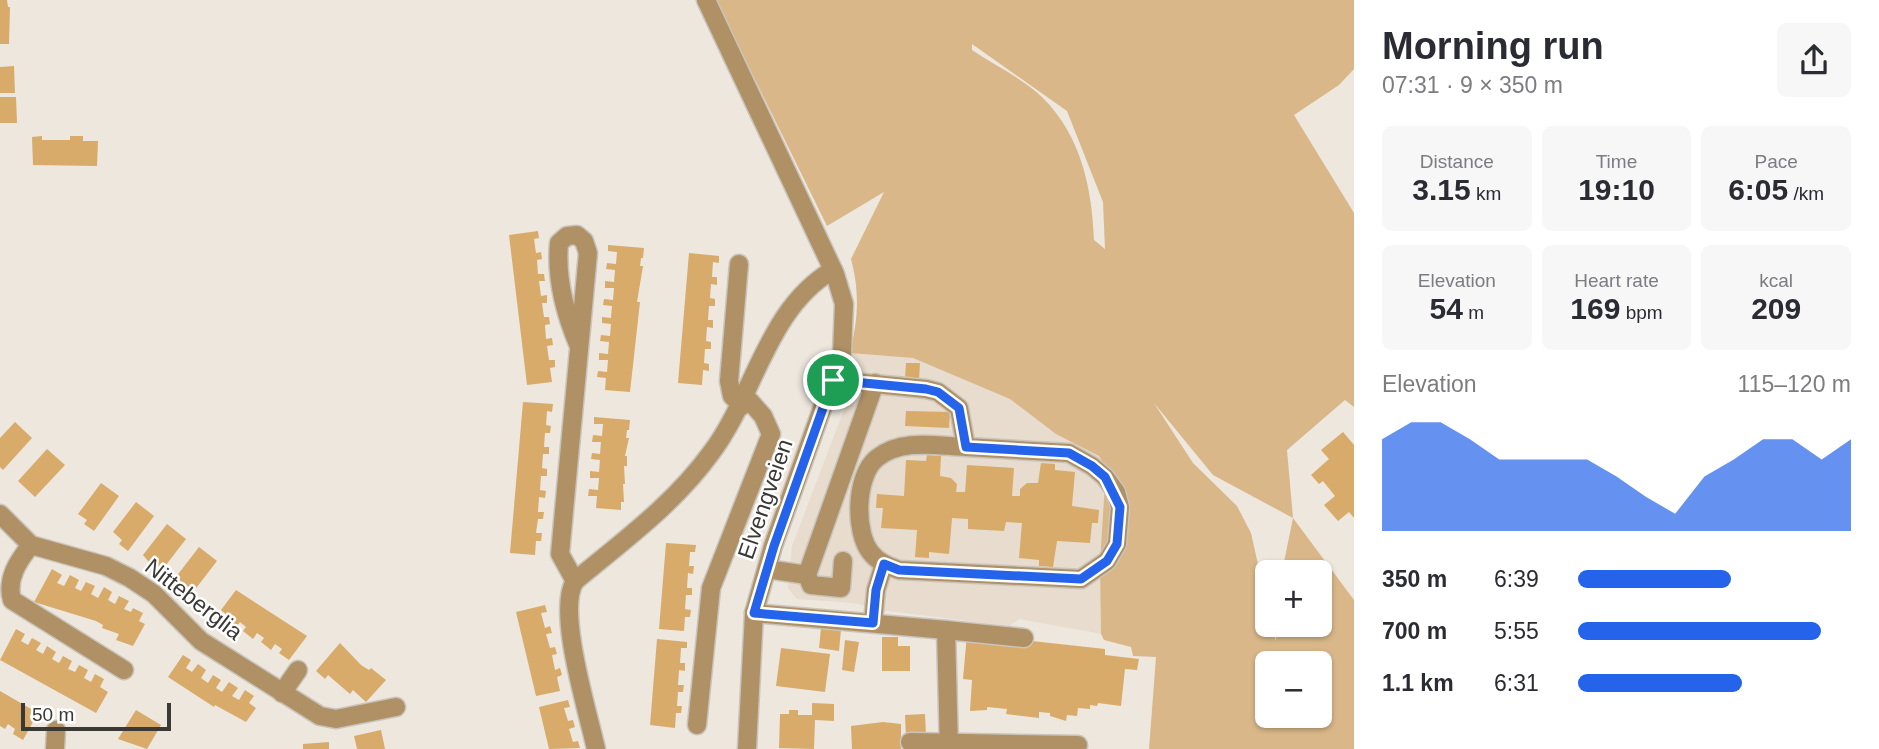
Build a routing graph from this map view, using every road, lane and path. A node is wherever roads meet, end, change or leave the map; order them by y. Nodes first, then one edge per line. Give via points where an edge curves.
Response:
1 (706, 0) edge
2 (739, 264) dead end
3 (833, 270) junction
4 (578, 344) junction
5 (833, 380) junction
6 (875, 383) junction
7 (744, 401) junction
8 (966, 447) junction
9 (0, 514) edge
10 (31, 545) junction
11 (843, 561) dead end
12 (884, 564) junction
13 (767, 569) junction
14 (807, 575) junction
15 (575, 581) junction
16 (754, 613) junction
17 (873, 623) junction
18 (946, 630) junction
19 (1024, 638) dead end
20 (124, 670) dead end
21 (298, 670) dead end
22 (282, 693) junction
23 (396, 707) dead end
24 (697, 725) dead end
25 (56, 730) dead end
26 (910, 742) dead end
27 (1078, 745) dead end
28 (949, 746) edge
29 (55, 749) edge
30 (596, 749) edge
31 (747, 749) edge

1 - 3 street, Elvengveien
2 - 7 street, Elvengveien via 729,381 732,396
3 - 5 street, Elvengveien via 844,304 845,329
3 - 7 street via 788,308
4 - 4 street via 587,253 577,235 559,243 558,257 567,318
4 - 15 street via 560,554
5 - 6 street
5 - 13 street, Elvengveien
6 - 8 street via 926,389 948,398 959,408
6 - 14 street
7 - 15 street via 710,455 670,502
7 - 24 street, Elvengveien via 763,416 771,434 711,588
8 - 12 street via 899,447 876,458 866,472 859,513 862,539
8 - 12 street via 1069,453 1092,466 1105,477 1120,507 1117,544 1107,561 1081,579 899,570
9 - 10 street, Nitteberglia
10 - 20 street via 13,573 12,600
10 - 22 street, Nitteberglia via 106,566 130,578 154,594 201,641
11 - 14 street via 841,588 811,585
12 - 17 street
13 - 14 street
13 - 16 street, Elvengveien
15 - 30 street via 567,598 569,625
16 - 17 street
16 - 31 street, Elvengveien
17 - 18 street
18 - 19 street
18 - 28 street
21 - 22 street
22 - 23 street, Nitteberglia via 320,716 336,719
25 - 29 street
26 - 28 street
27 - 28 street

